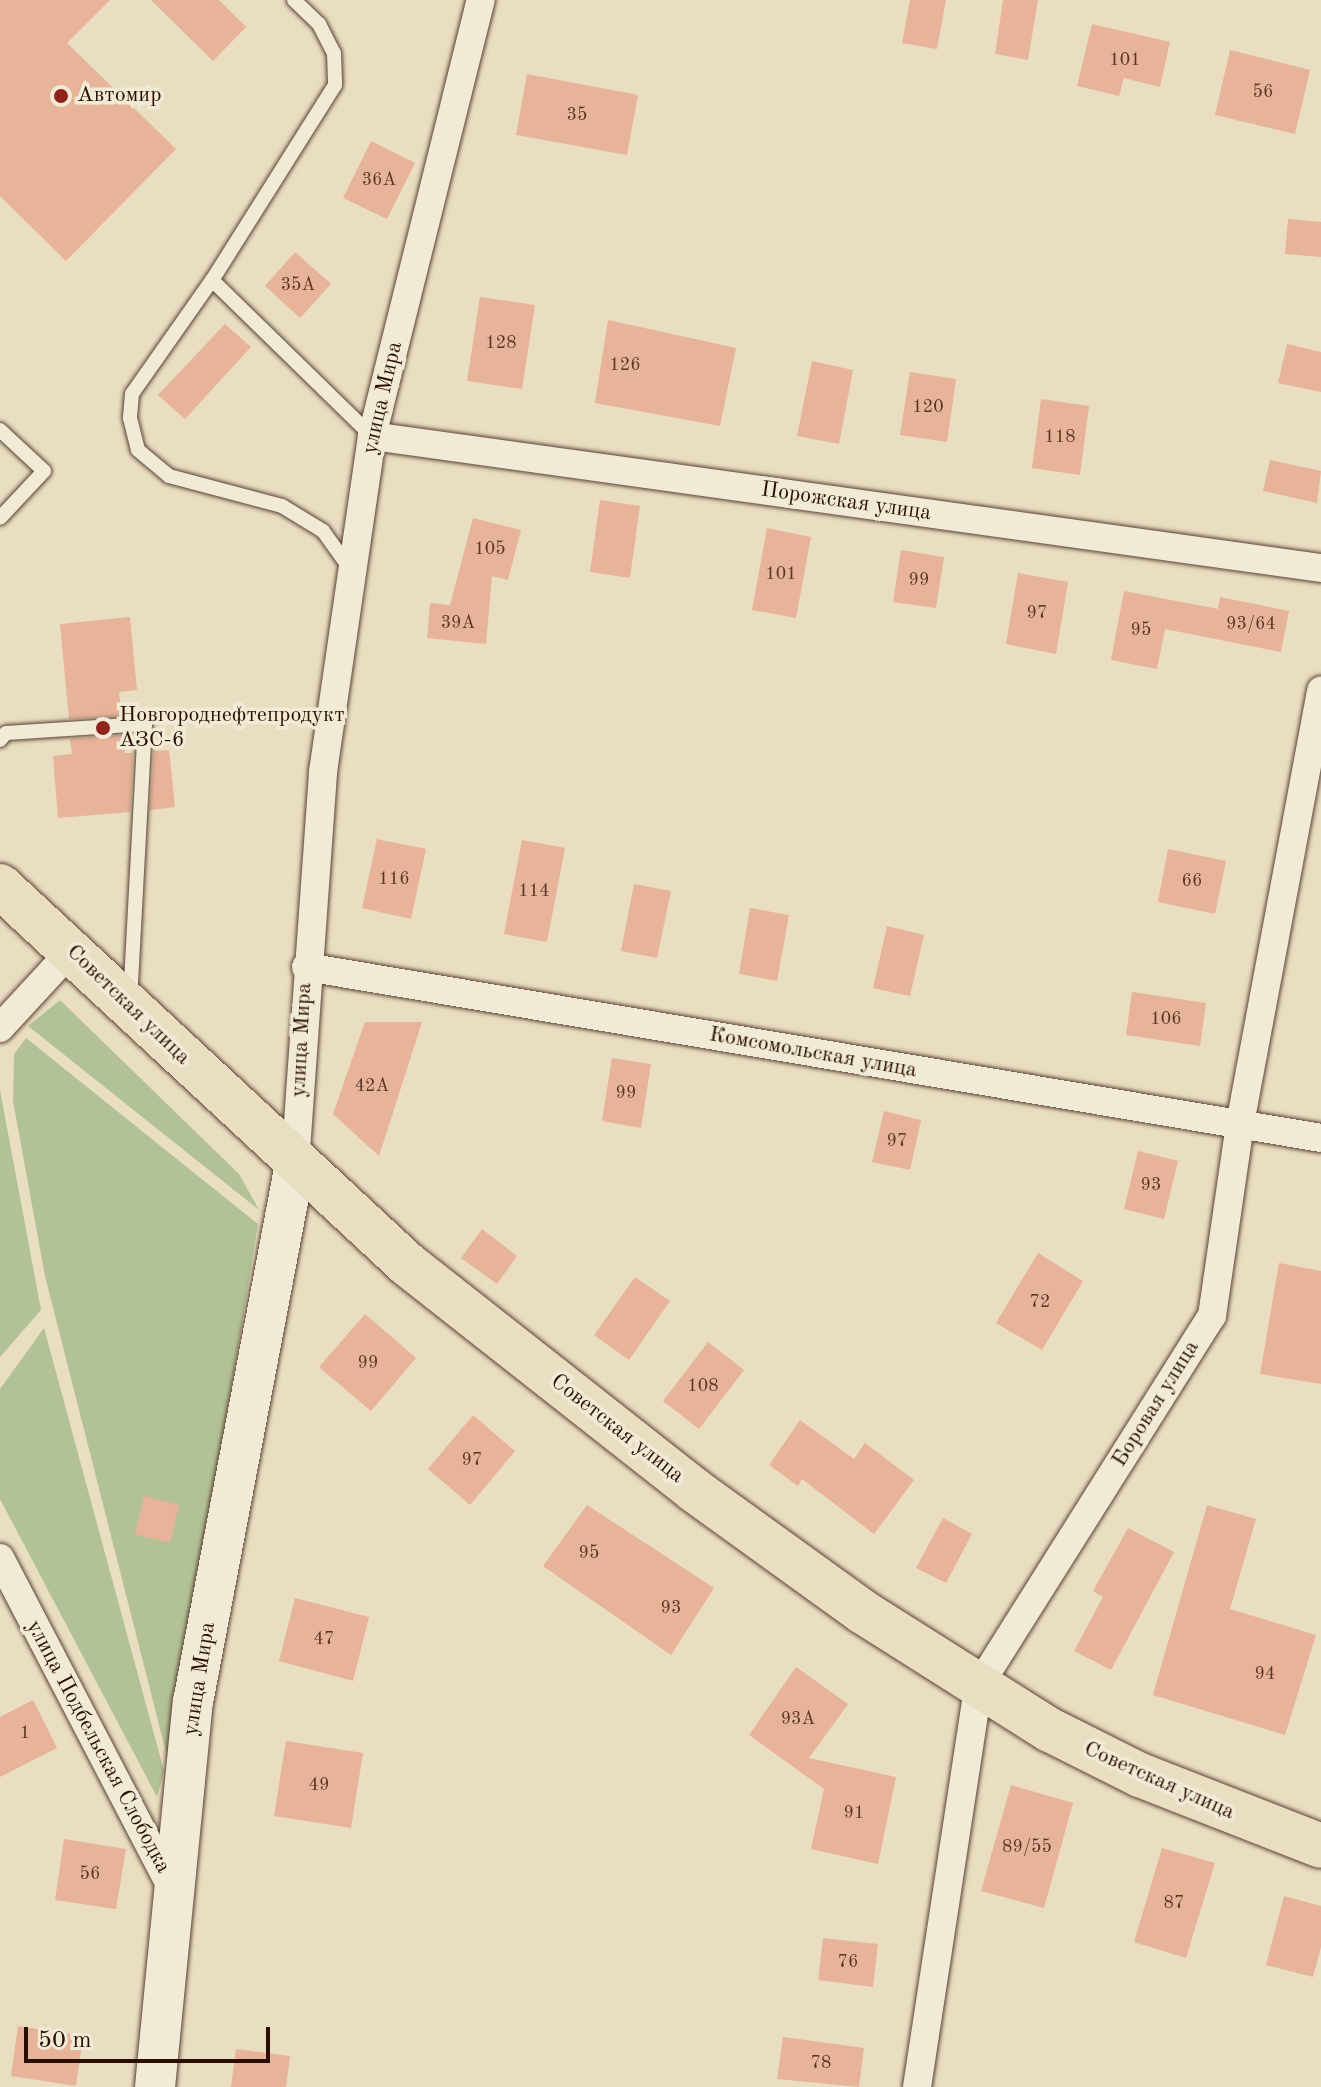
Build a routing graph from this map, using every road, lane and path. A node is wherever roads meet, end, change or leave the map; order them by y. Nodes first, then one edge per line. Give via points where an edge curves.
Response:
1 (294, 0) edge
2 (481, 0) edge
3 (212, 280) junction
4 (0, 430) edge
5 (372, 436) junction
6 (0, 518) edge
7 (1321, 568) edge
8 (352, 571) junction
9 (1321, 690) edge
10 (0, 740) edge
11 (0, 886) edge
12 (72, 950) junction
13 (306, 967) junction
14 (130, 1005) junction
15 (0, 1028) edge
16 (1240, 1124) junction
17 (1321, 1138) edge
18 (295, 1164) junction
19 (0, 1558) edge
20 (978, 1687) junction
21 (1321, 1846) edge
22 (175, 1892) junction
23 (155, 2087) edge
24 (917, 2087) edge

1 - 3 lane via 319,24 334,53 335,85
2 - 5 street, улица Мира
3 - 5 lane
3 - 8 lane via 132,394 130,418 138,450 169,476 282,506 323,531
4 - 6 lane via 44,471
5 - 7 street, Порожская улица
5 - 8 street, улица Мира
8 - 13 street, улица Мира via 323,772
9 - 16 street, Боровая улица
10 - 14 lane via 6,733 145,724
11 - 12 main road, Советская улица
12 - 14 main road, Советская улица
12 - 15 street
13 - 16 street, Комсомольская улица
13 - 18 street, улица Мира
14 - 18 main road, Советская улица
16 - 17 street, Комсомольская улица
16 - 20 street, Боровая улица via 1212,1316
18 - 20 main road, Советская улица via 407,1264 694,1490
18 - 22 main road, улица Мира via 193,1702
19 - 22 street, улица Подбельская Слободка
20 - 21 main road, Советская улица via 1140,1775
20 - 24 street, Боровая улица
22 - 23 main road, улица Мира

